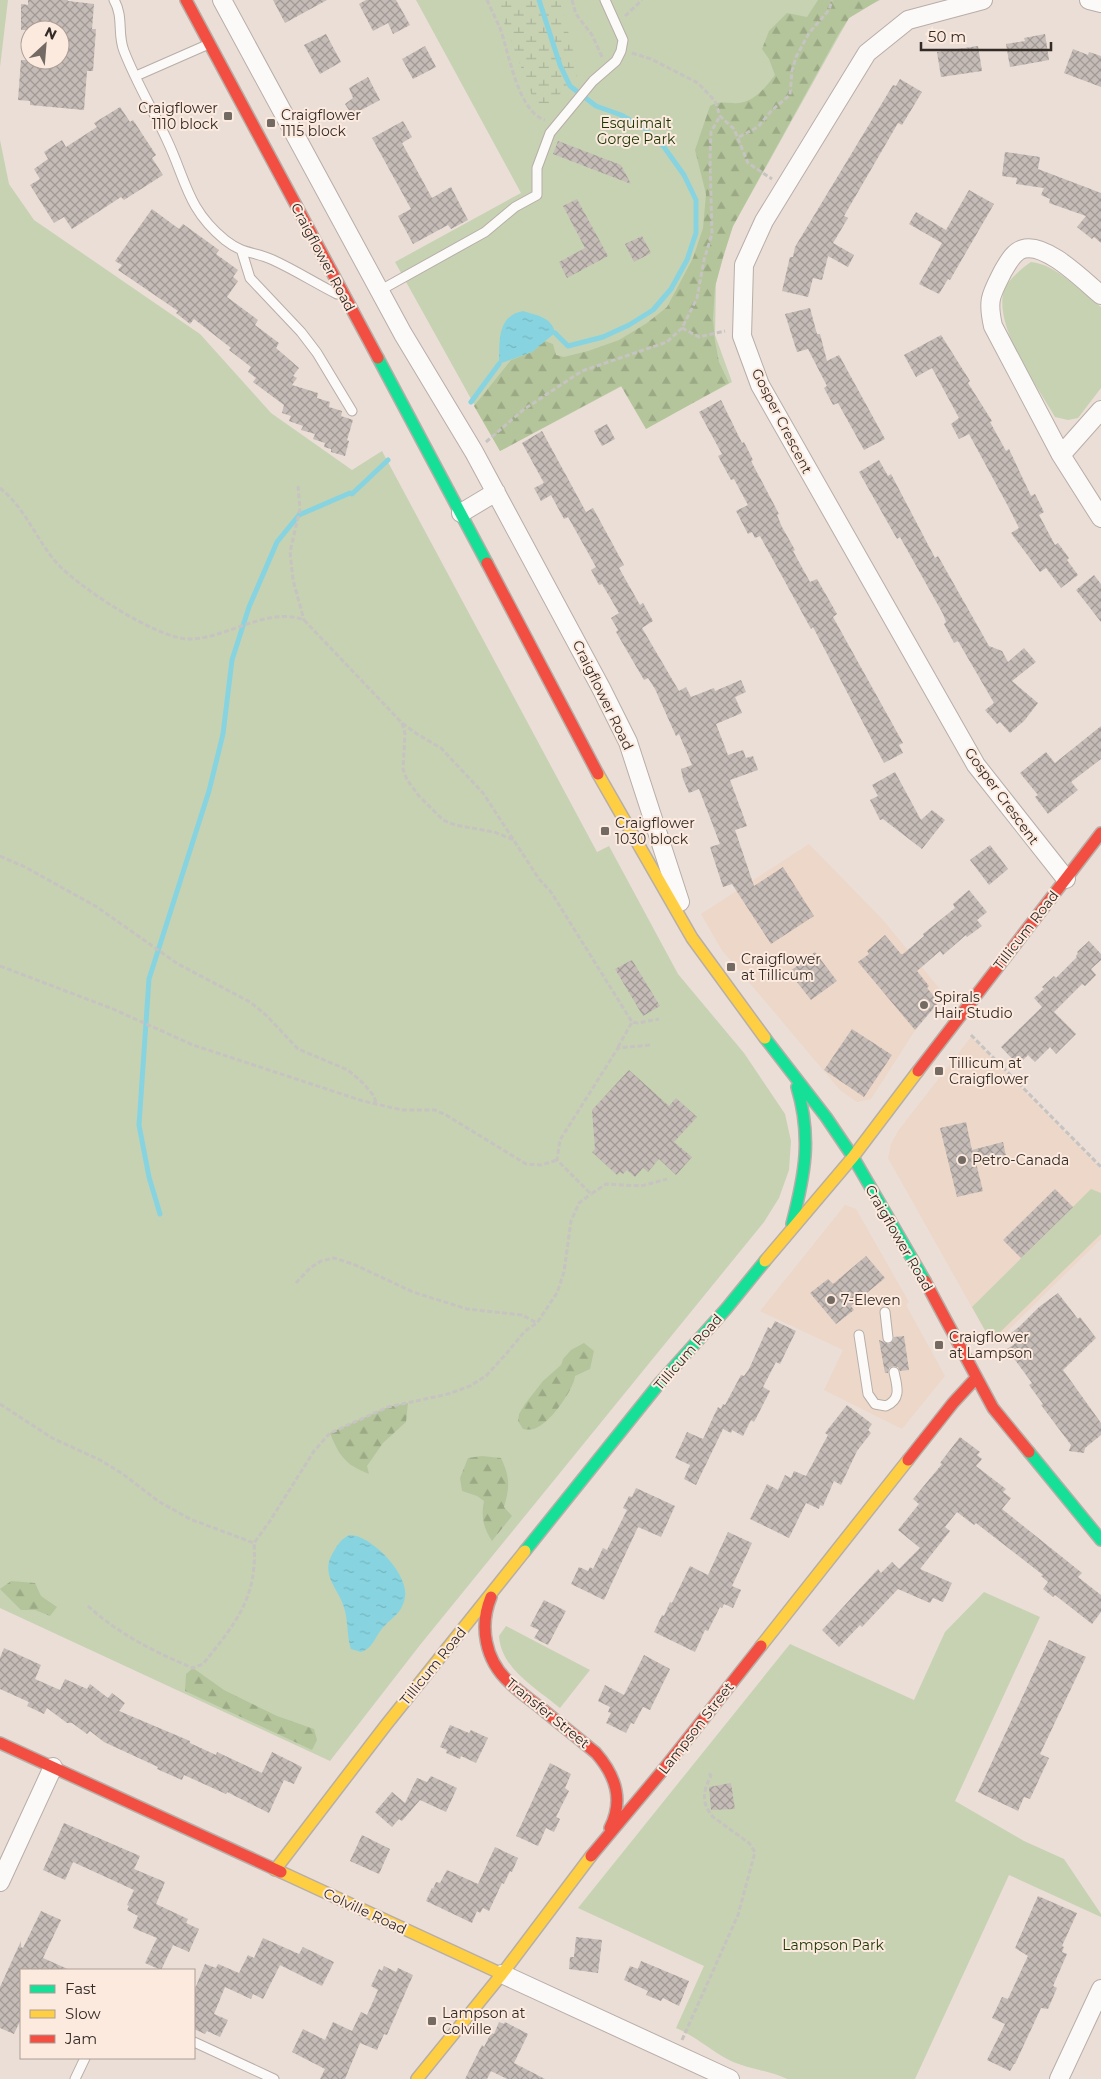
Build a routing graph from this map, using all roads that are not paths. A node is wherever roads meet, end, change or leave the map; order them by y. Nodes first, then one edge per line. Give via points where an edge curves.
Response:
1 (114, 0) edge
2 (186, 0) edge
3 (222, 0) edge
4 (605, 0) edge
5 (983, 0) edge
6 (1089, 0) edge
7 (1101, 3) edge
8 (210, 44) junction
9 (136, 76) junction
10 (242, 252) junction
11 (379, 290) junction
12 (1101, 295) edge
13 (346, 299) junction
14 (1101, 410) edge
15 (352, 411) dead end
16 (1061, 455) junction
17 (496, 492) junction
18 (461, 513) junction
19 (1101, 518) edge
20 (1101, 833) edge
21 (1066, 879) junction
22 (692, 938) junction
23 (777, 1052) junction
24 (853, 1157) junction
25 (790, 1229) junction
26 (886, 1312) dead end
27 (859, 1334) dead end
28 (888, 1338) dead end
29 (894, 1372) dead end
30 (976, 1378) junction
31 (1101, 1540) edge
32 (498, 1586) junction
33 (0, 1743) edge
34 (53, 1767) junction
35 (605, 1837) junction
36 (275, 1870) junction
37 (0, 1882) edge
38 (502, 1974) junction
39 (1101, 1989) edge
40 (195, 2042) edge
41 (85, 2059) edge
42 (75, 2079) edge
43 (274, 2079) edge
44 (417, 2079) edge
45 (730, 2079) edge
46 (1060, 2079) edge

1 - 9 lane via 119,8 123,50
2 - 8 main road, Craigflower Road
3 - 11 street, Craigflower Road
4 - 11 lane via 623,40 621,51 616,61 550,133 537,168 537,195 515,207 485,232
5 - 21 street, Gosper Crescent via 908,20 867,53 764,221 744,265 742,336 760,385 976,765
6 - 7 street
8 - 9 lane
8 - 13 main road, Craigflower Road
9 - 10 lane via 168,141 190,199 213,229
10 - 13 lane via 286,266
10 - 15 lane via 250,278 317,352
11 - 17 street, Craigflower Road
12 - 16 street via 1049,253 1034,247 1022,249 1011,257 991,295 989,308 993,326
13 - 18 main road, Craigflower Road
14 - 16 street
16 - 19 street
17 - 18 street
17 - 22 street, Craigflower Road via 628,742
18 - 22 main road, Craigflower Road via 597,772
20 - 21 main road, Tillicum Road
21 - 24 main road, Tillicum Road
22 - 23 main road, Craigflower Road
23 - 24 main road, Craigflower Road
23 - 25 main road via 797,1086 807,1124 805,1171
24 - 25 main road, Tillicum Road
24 - 30 main road, Craigflower Road via 939,1305
25 - 32 main road, Tillicum Road via 726,1309 658,1385
26 - 28 lane
27 - 29 lane via 868,1394 874,1404 886,1406 894,1400 898,1391
30 - 31 main road, Craigflower Road via 993,1408
30 - 35 main road, Lampson Street via 657,1777
32 - 35 main road, Transfer Street via 485,1614 490,1657 508,1682 607,1764 618,1793 618,1808
32 - 36 main road, Tillicum Road
33 - 34 main road, Colville Road
34 - 36 main road, Colville Road
34 - 37 street
35 - 38 main road, Lampson Street
36 - 38 main road, Colville Road
38 - 44 main road, Lampson Street
38 - 45 street, Colville Road
39 - 46 street
40 - 43 lane
41 - 42 lane

